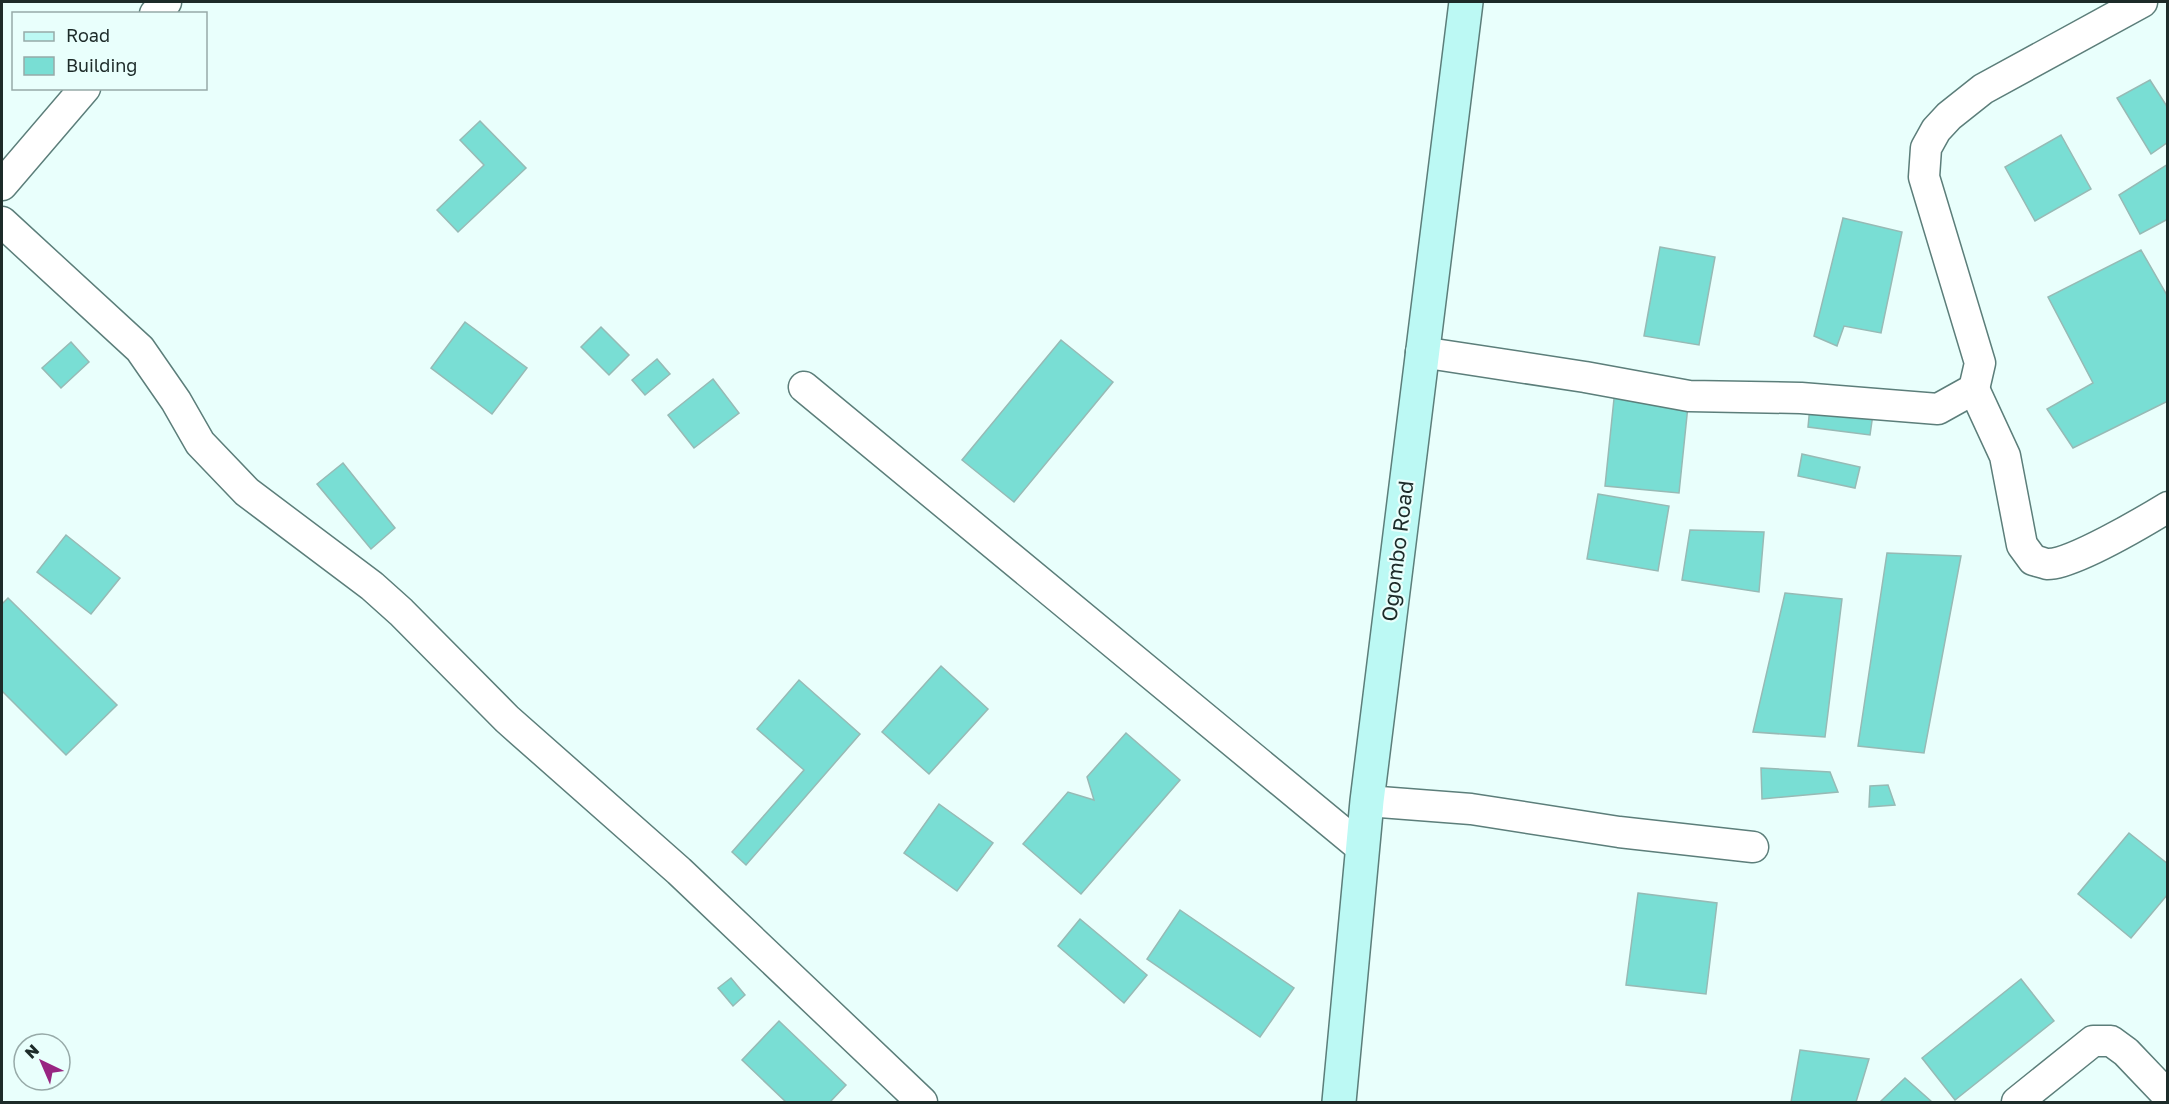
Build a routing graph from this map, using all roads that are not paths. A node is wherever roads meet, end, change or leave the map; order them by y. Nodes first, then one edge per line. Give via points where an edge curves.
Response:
1 (1466, 2) edge
2 (2142, 2) edge
3 (83, 90) edge
4 (2, 185) edge
5 (2, 222) edge
6 (1421, 352) junction
7 (804, 387) dead end
8 (1974, 389) junction
9 (2168, 507) edge
10 (1367, 801) junction
11 (1753, 847) dead end
12 (1363, 849) junction
13 (2168, 1096) edge
14 (922, 1102) edge
15 (1339, 1102) edge
16 (2017, 1102) edge

1 - 6 main road, Ogombo Road
2 - 8 street via 1983,89 1935,130 1926,148 1924,177 1980,363
3 - 4 street
5 - 14 street via 140,349 200,443 247,492 401,612 507,718 679,871
6 - 8 street via 1689,396 1801,398 1938,409
6 - 10 main road, Ogombo Road
7 - 12 street
8 - 9 street via 2005,456 2022,545 2033,560 2049,564 2066,559
10 - 11 street via 1471,809
10 - 12 main road, Ogombo Road
12 - 15 main road, Ogombo Road
13 - 16 street via 2126,1052 2111,1041 2094,1041

